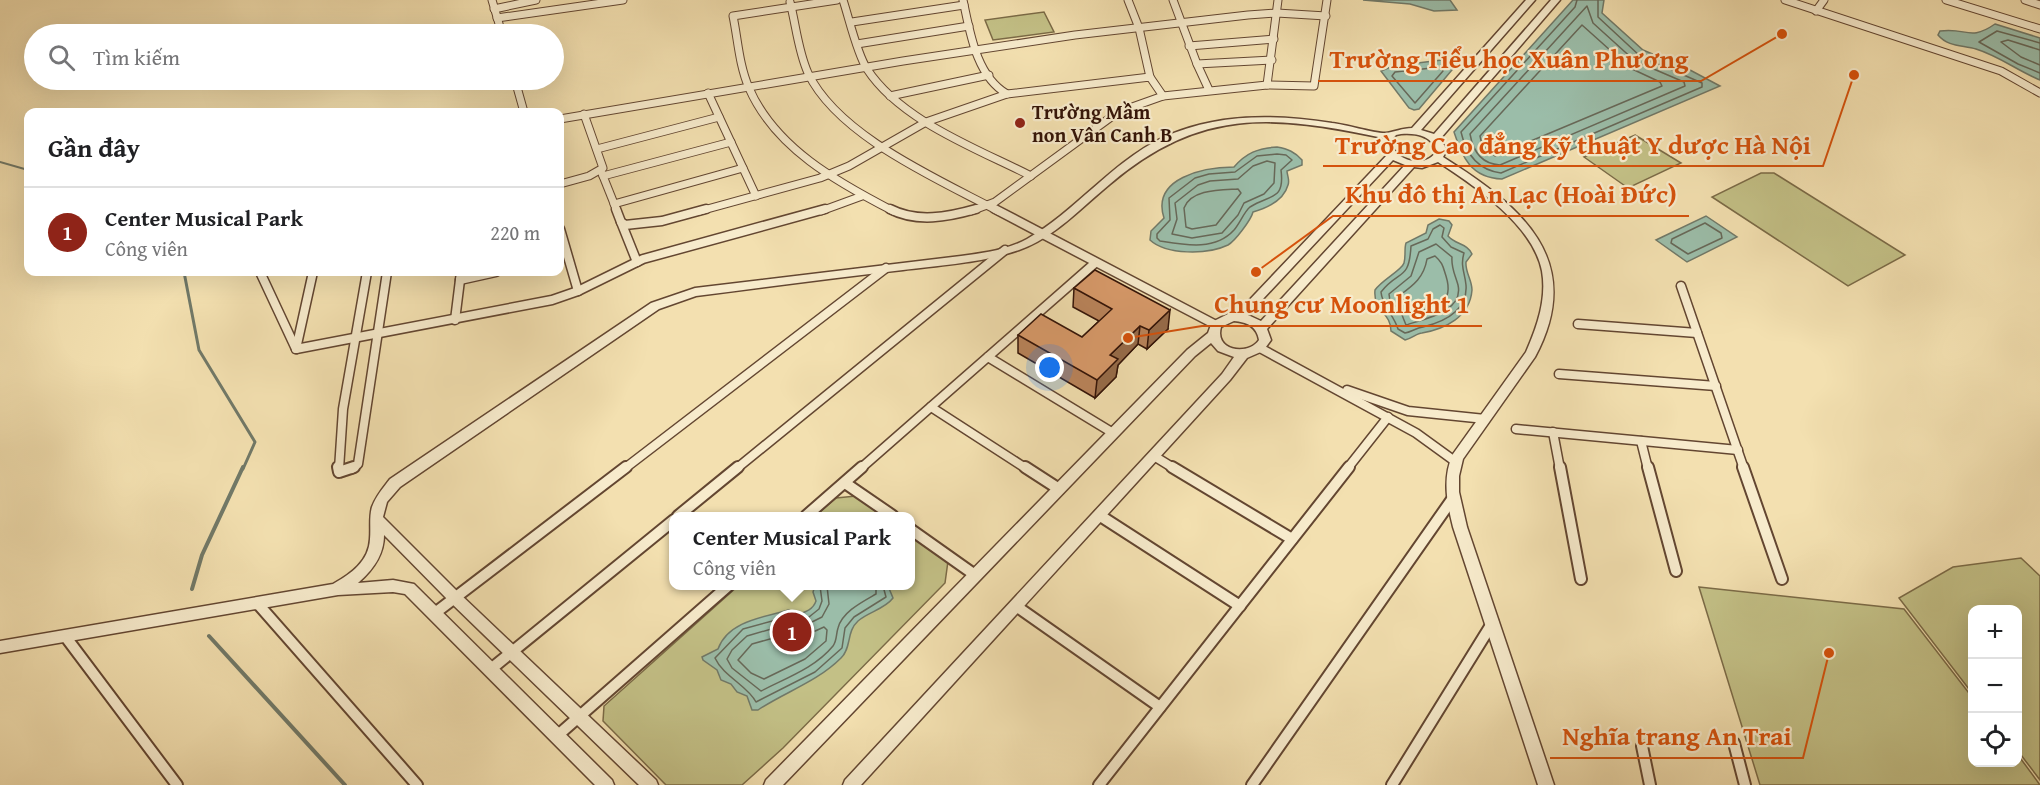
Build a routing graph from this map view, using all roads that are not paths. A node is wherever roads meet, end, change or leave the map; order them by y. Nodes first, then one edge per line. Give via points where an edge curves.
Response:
1 (492, 0) edge
2 (536, 0) edge
3 (623, 0) edge
4 (837, 0) edge
5 (843, 0) edge
6 (1128, 0) edge
7 (1173, 0) edge
8 (1278, 0) edge
9 (1327, 0) edge
10 (1531, 0) edge
11 (1556, 0) edge
12 (1785, 0) edge
13 (1824, 0) edge
14 (1946, 0) edge
15 (2025, 0) edge
16 (790, 3) edge
17 (963, 3) edge
18 (1971, 4) edge
19 (2040, 5) edge
20 (495, 9) junction
21 (1816, 11) junction
22 (1276, 13) junction
23 (1326, 16) junction
24 (497, 18) junction
25 (852, 22) junction
26 (1180, 22) junction
27 (499, 24) edge
28 (969, 26) junction
29 (1139, 28) junction
30 (2040, 29) edge
31 (1274, 39) junction
32 (857, 44) junction
33 (1189, 46) junction
34 (975, 50) junction
35 (1272, 60) junction
36 (1197, 64) junction
37 (866, 68) junction
38 (988, 75) junction
39 (810, 77) junction
40 (1150, 77) junction
41 (1267, 85) junction
42 (749, 87) junction
43 (518, 90) edge
44 (1209, 90) junction
45 (708, 93) junction
46 (2040, 93) edge
47 (1007, 94) junction
48 (890, 96) junction
49 (1163, 96) junction
50 (523, 108) edge
51 (584, 114) junction
52 (564, 117) edge
53 (719, 117) junction
54 (926, 122) junction
55 (1415, 131) junction
56 (1388, 136) junction
57 (1435, 139) junction
58 (731, 142) junction
59 (881, 146) junction
60 (597, 149) junction
61 (1392, 155) junction
62 (1438, 158) junction
63 (1411, 164) junction
64 (743, 168) junction
65 (602, 174) junction
66 (829, 174) junction
67 (1031, 176) junction
68 (564, 183) edge
69 (756, 196) junction
70 (862, 196) junction
71 (614, 204) junction
72 (988, 205) junction
73 (621, 222) junction
74 (1042, 233) junction
75 (1005, 250) junction
76 (564, 259) edge
77 (637, 262) junction
78 (1095, 263) junction
79 (886, 268) junction
80 (262, 276) edge
81 (312, 276) edge
82 (366, 276) edge
83 (386, 276) edge
84 (460, 276) edge
85 (1681, 286) dead end
86 (578, 291) junction
87 (1240, 317) junction
88 (455, 320) junction
89 (1578, 324) dead end
90 (1262, 328) junction
91 (1214, 330) junction
92 (1697, 333) junction
93 (377, 335) junction
94 (355, 339) junction
95 (1260, 348) junction
96 (296, 349) junction
97 (1243, 354) junction
98 (988, 357) junction
99 (1559, 374) dead end
100 (1328, 383) junction
101 (1716, 386) junction
102 (931, 407) junction
103 (1388, 417) junction
104 (1485, 420) junction
105 (1516, 429) dead end
106 (1553, 432) junction
107 (1113, 433) junction
108 (1641, 441) junction
109 (1738, 450) junction
110 (1154, 456) junction
111 (1456, 462) junction
112 (845, 483) junction
113 (1059, 489) junction
114 (1453, 498) junction
115 (683, 512) edge
116 (812, 512) edge
117 (886, 512) edge
118 (1099, 515) junction
119 (376, 518) junction
120 (669, 524) edge
121 (915, 533) edge
122 (1292, 539) junction
123 (1676, 571) dead end
124 (975, 575) junction
125 (1581, 579) dead end
126 (1782, 579) dead end
127 (336, 590) junction
128 (722, 590) edge
129 (455, 598) junction
130 (258, 604) junction
131 (1016, 606) junction
132 (1240, 606) junction
133 (435, 613) junction
134 (1493, 622) junction
135 (65, 636) junction
136 (0, 647) edge
137 (511, 652) junction
138 (491, 669) junction
139 (1160, 707) junction
140 (579, 717) junction
141 (557, 736) junction
142 (1734, 743) dead end
143 (1642, 746) dead end
144 (177, 785) edge
145 (417, 785) edge
146 (606, 785) edge
147 (650, 785) edge
148 (772, 785) edge
149 (851, 785) edge
150 (1099, 785) edge
151 (1251, 785) edge
152 (1392, 785) edge
153 (1546, 785) edge
154 (1650, 785) edge
155 (1745, 785) edge

1 - 20 street
2 - 20 street
3 - 24 street
4 - 16 street
5 - 25 street
6 - 29 street
7 - 26 street
8 - 22 street
9 - 23 street
10 - 55 street
11 - 57 street
12 - 21 street
13 - 21 street
14 - 18 street
15 - 19 street
16 - 39 street
16 - 42 street via 733,16
17 - 25 street
17 - 28 street
18 - 30 street
20 - 24 street
21 - 46 street via 2001,71
22 - 23 street
22 - 26 street
22 - 31 street
23 - 41 street via 1314,86
24 - 27 street
25 - 32 street
26 - 29 street
26 - 33 street
28 - 32 street
28 - 34 street
29 - 34 street
29 - 40 street
31 - 33 street
31 - 35 street
32 - 37 street
33 - 36 street
34 - 37 street
34 - 38 street
35 - 36 street
35 - 41 street
36 - 44 street
37 - 39 street
37 - 48 street
38 - 47 street via 996,89
38 - 48 street
39 - 42 street
39 - 59 street via 841,112
40 - 47 street
40 - 49 street
41 - 44 street
42 - 45 street
42 - 66 street via 777,130
43 - 50 street
44 - 49 street
45 - 51 street
45 - 53 street
47 - 54 street
48 - 54 street
49 - 67 street via 1115,113
51 - 52 street
51 - 60 street
53 - 58 street
53 - 60 street
54 - 59 street
54 - 67 street
55 - 56 street via 1401,130
55 - 57 street
56 - 61 street via 1385,146
56 - 74 street via 1282,118 1197,129 1135,158
57 - 62 street via 1442,150
58 - 64 street
58 - 65 street
59 - 66 street
59 - 72 street
60 - 65 street
61 - 63 street
61 - 87 street
62 - 63 street via 1430,163
62 - 104 street via 1474,181 1508,210 1543,255 1547,266 1548,296 1539,338
63 - 90 street
64 - 69 street
64 - 71 street
65 - 68 street
65 - 71 street
66 - 69 street
66 - 70 street
67 - 72 street
69 - 73 street via 662,220 634,225
70 - 72 street via 913,217
70 - 77 street
71 - 73 street
72 - 74 street
73 - 77 street
74 - 75 street
74 - 78 street
75 - 79 street
75 - 115 street
76 - 86 street
77 - 86 street
78 - 91 street
78 - 98 street
79 - 119 street via 695,292 655,306 395,483 381,500
79 - 129 street
80 - 96 street
81 - 96 street
82 - 94 street
83 - 93 street
84 - 88 street
85 - 92 street
86 - 88 street
87 - 90 street
87 - 91 street via 1224,319
88 - 93 street
89 - 92 street
90 - 95 street via 1265,340
91 - 97 street via 1215,341 1227,351
91 - 107 street
92 - 101 street
93 - 94 street
93 - 94 street via 358,464 339,472
94 - 96 street
95 - 97 street
95 - 100 street
97 - 110 street
98 - 102 street
98 - 107 street
99 - 101 street
100 - 103 street
100 - 104 street via 1408,411
101 - 109 street
102 - 112 street
102 - 113 street
103 - 111 street
103 - 122 street
104 - 111 street
105 - 106 street
106 - 108 street
106 - 125 street
107 - 113 street
108 - 109 street
108 - 123 street
109 - 126 street
110 - 118 street
110 - 122 street
111 - 114 street
112 - 116 street
112 - 117 street
113 - 124 street
114 - 134 street
114 - 151 street
118 - 131 street
118 - 132 street
119 - 127 street via 374,554 351,582
119 - 129 street
120 - 137 street
121 - 124 street
122 - 132 street
124 - 148 street
127 - 130 street
127 - 133 street via 402,586
128 - 140 street
129 - 133 street
129 - 137 street
130 - 135 street
130 - 145 street
131 - 139 street
131 - 149 street
132 - 139 street
133 - 138 street
134 - 152 street
134 - 153 street
135 - 136 street
135 - 144 street
137 - 138 street
137 - 140 street
138 - 141 street
139 - 150 street
140 - 141 street
140 - 147 street
141 - 146 street
142 - 155 street
143 - 154 street

